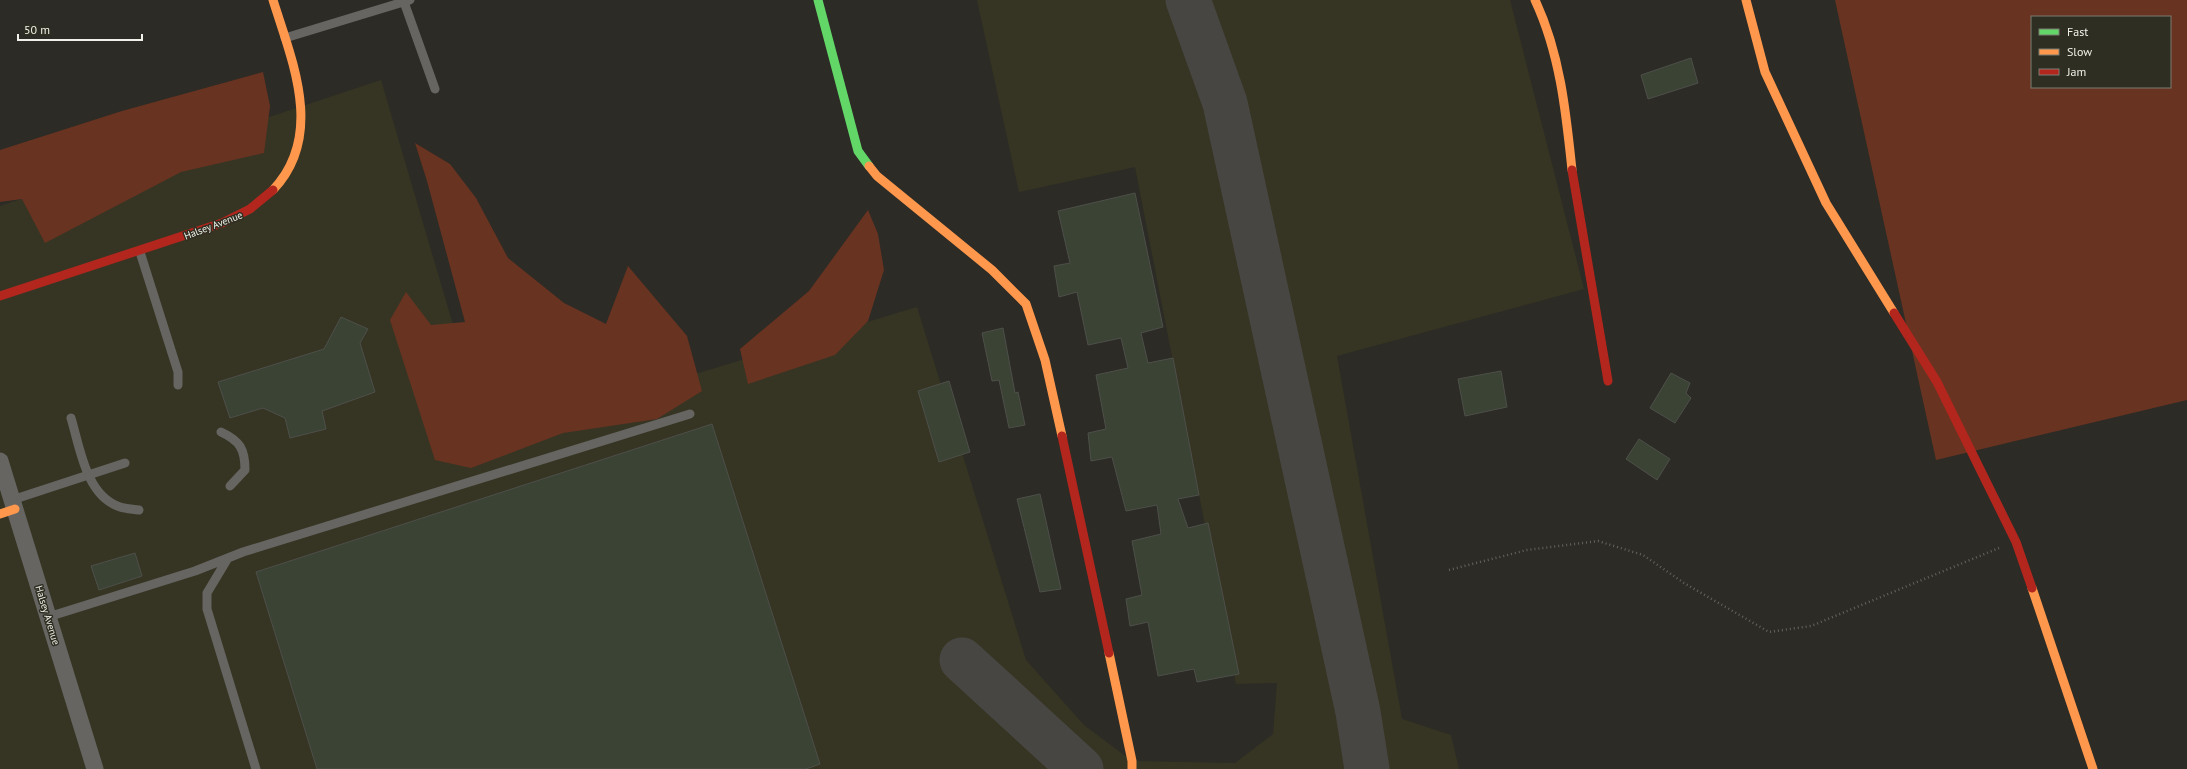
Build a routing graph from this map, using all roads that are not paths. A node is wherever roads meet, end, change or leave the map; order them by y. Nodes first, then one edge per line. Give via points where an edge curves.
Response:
1 (273, 0) edge
2 (818, 0) edge
3 (1536, 0) edge
4 (1746, 0) edge
5 (407, 1) edge
6 (284, 39) junction
7 (435, 89) dead end
8 (140, 252) junction
9 (0, 296) edge
10 (1608, 381) dead end
11 (178, 386) dead end
12 (690, 414) dead end
13 (70, 418) dead end
14 (222, 432) dead end
15 (0, 461) edge
16 (126, 463) dead end
17 (88, 475) junction
18 (230, 486) dead end
19 (9, 508) edge
20 (139, 510) dead end
21 (228, 558) junction
22 (48, 617) junction
23 (95, 769) edge
24 (256, 769) edge
25 (1132, 769) edge
26 (2093, 769) edge

1 - 6 street, Halsey Avenue
2 - 25 street via 858,151 877,176 992,270 1026,304 1045,360
3 - 10 street via 1546,23 1565,100 1574,189
4 - 26 street via 1765,72 1826,203 1938,382 2016,542
5 - 6 lane
5 - 7 lane
6 - 8 street, Halsey Avenue via 301,96 302,122 298,151 288,173 259,204 237,218
8 - 9 street, Halsey Avenue
8 - 11 lane via 178,372
12 - 21 lane
13 - 17 lane
14 - 18 lane via 239,444 245,461 245,470
15 - 19 street, Halsey Avenue
16 - 17 lane
17 - 19 lane
17 - 20 lane via 95,488 106,499 120,507
19 - 22 street, Halsey Avenue
21 - 22 lane via 195,571
21 - 24 lane via 207,593 207,609
22 - 23 street, Halsey Avenue

